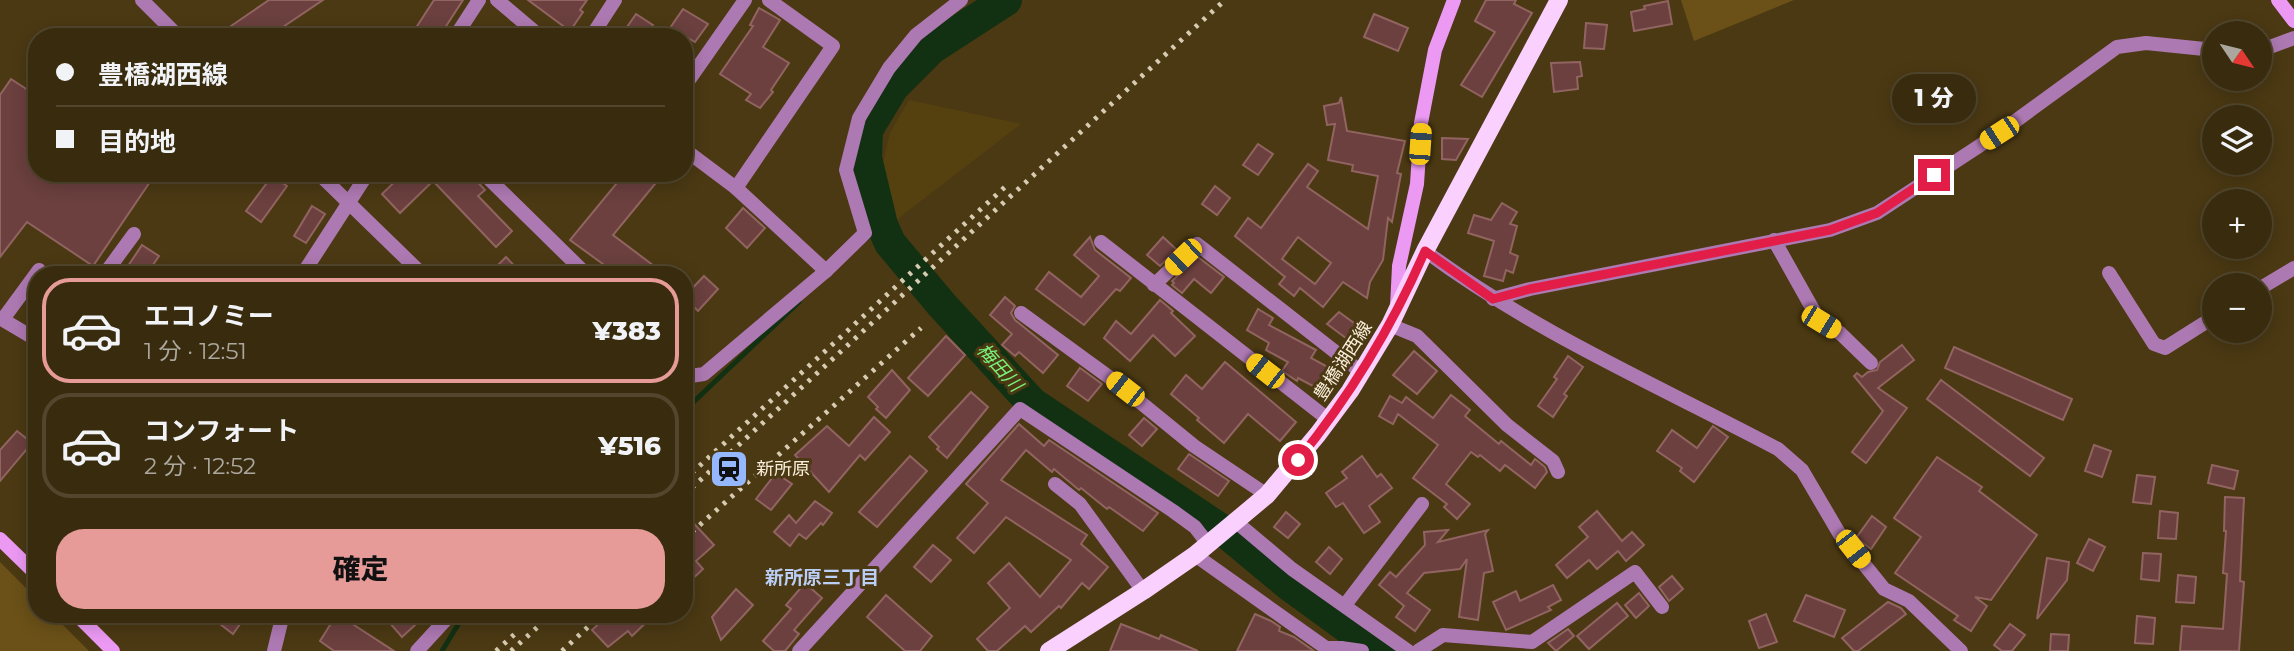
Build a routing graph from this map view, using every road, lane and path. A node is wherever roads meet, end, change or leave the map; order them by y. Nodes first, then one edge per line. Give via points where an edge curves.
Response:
1 (142, 0) edge
2 (479, 0) edge
3 (497, 0) edge
4 (615, 0) edge
5 (745, 0) edge
6 (769, 0) edge
7 (961, 0) edge
8 (1454, 0) edge
9 (1559, 0) edge
10 (2278, 0) edge
11 (2294, 21) edge
12 (170, 28) edge
13 (461, 28) edge
14 (530, 28) edge
15 (597, 28) edge
16 (2294, 38) edge
17 (2272, 46) edge
18 (2202, 49) edge
19 (693, 74) edge
20 (693, 156) edge
21 (327, 182) edge
22 (362, 182) edge
23 (492, 182) edge
24 (736, 188) junction
25 (349, 204) junction
26 (134, 234) dead end
27 (1774, 240) junction
28 (1101, 242) dead end
29 (1425, 251) junction
30 (111, 266) edge
31 (308, 266) edge
32 (414, 266) edge
33 (578, 266) edge
34 (2294, 268) edge
35 (826, 271) junction
36 (2109, 273) dead end
37 (2272, 281) edge
38 (28, 284) edge
39 (1154, 285) junction
40 (1493, 299) junction
41 (1021, 313) dead end
42 (2, 318) edge
43 (1393, 320) junction
44 (2202, 325) edge
45 (28, 334) edge
46 (1871, 363) dead end
47 (1361, 372) junction
48 (693, 376) edge
49 (1329, 420) junction
50 (1558, 472) dead end
51 (1055, 484) dead end
52 (1267, 495) junction
53 (1422, 504) dead end
54 (1233, 523) junction
55 (0, 539) edge
56 (1205, 546) junction
57 (28, 566) edge
58 (1143, 591) junction
59 (1345, 605) junction
60 (1661, 607) dead end
61 (85, 623) edge
62 (281, 623) edge
63 (443, 623) edge
64 (1341, 650) edge
65 (113, 651) edge
66 (274, 651) edge
67 (417, 651) edge
68 (799, 651) edge
69 (1049, 651) edge
70 (1362, 651) edge
71 (1408, 651) edge
72 (1418, 651) edge
73 (1961, 651) edge

1 - 12 street
2 - 13 street
3 - 14 street
4 - 15 street
5 - 19 street
6 - 24 street via 833,46
7 - 35 street via 916,35 889,68 859,118 846,170 866,233
8 - 43 street via 1435,50 1421,123 1417,184
9 - 29 main road, 豊橋湖西線
10 - 11 street
16 - 17 street
18 - 27 street via 2146,43 2117,47 1999,133 1877,213 1830,230
20 - 24 street
21 - 25 street
22 - 25 street
23 - 33 street
24 - 35 street
25 - 31 street
25 - 32 street
26 - 30 street
27 - 40 street
27 - 46 street via 1821,322 1840,333
28 - 39 street
29 - 40 street
29 - 43 main road, 豊橋湖西線
34 - 37 street
35 - 48 street via 704,374
36 - 44 street via 2154,344 2165,348
38 - 42 street
39 - 47 street via 1197,244
39 - 49 street
40 - 73 street via 1778,449 1802,470 1839,533 1884,589 1909,601
41 - 52 street via 1194,446
42 - 45 street
43 - 47 main road, 豊橋湖西線
43 - 50 street via 1417,336 1507,425 1553,461
47 - 49 main road, 豊橋湖西線
49 - 52 main road, 豊橋湖西線
51 - 58 street via 1080,504
52 - 54 main road, 豊橋湖西線
53 - 59 street
54 - 56 main road, 豊橋湖西線
54 - 59 street
55 - 57 street
56 - 58 main road, 豊橋湖西線
56 - 64 street via 1326,648
56 - 68 street via 1195,527 1020,408
58 - 69 main road, 豊橋湖西線
59 - 71 street
60 - 72 street via 1635,572 1532,642 1443,635
61 - 65 street
62 - 66 street
63 - 67 street
64 - 70 street

